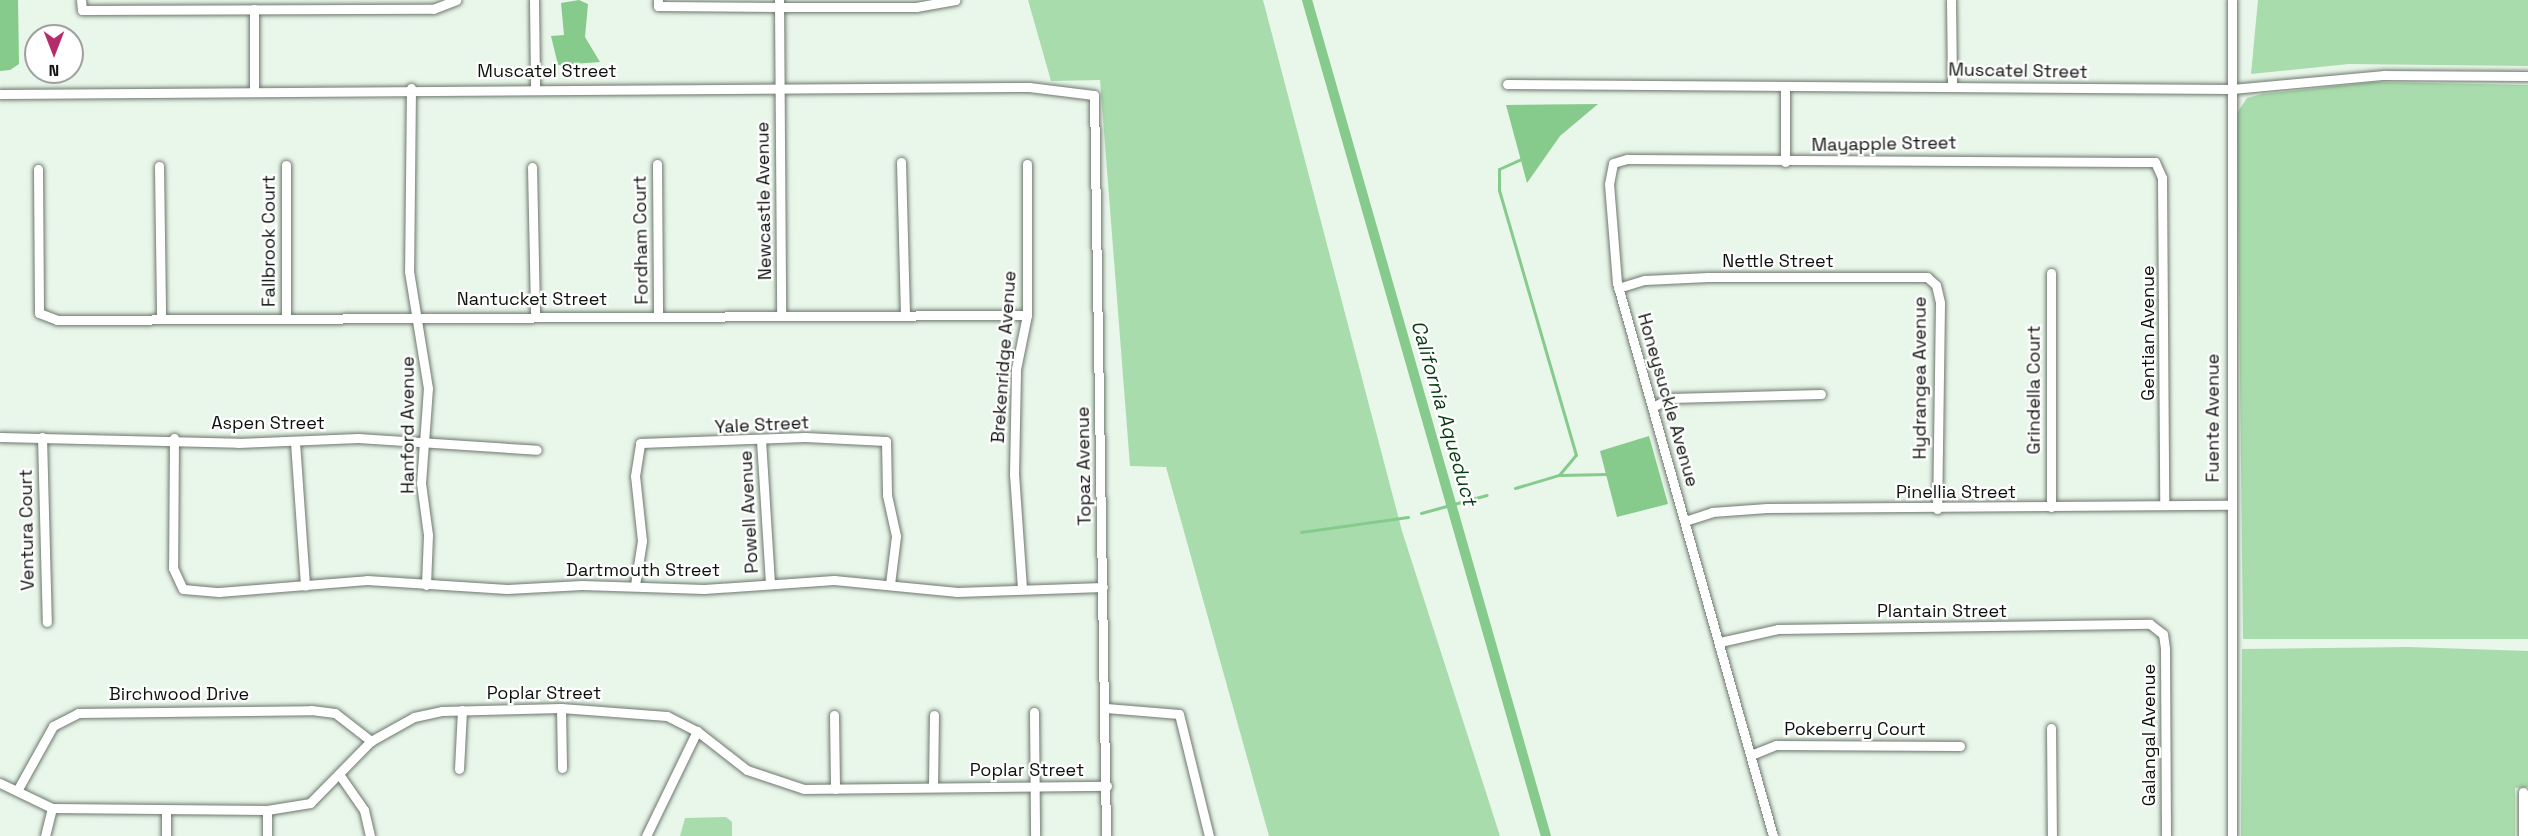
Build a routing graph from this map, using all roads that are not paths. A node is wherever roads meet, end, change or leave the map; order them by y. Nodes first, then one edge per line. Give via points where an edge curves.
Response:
1 (534, 0) edge
2 (658, 0) edge
3 (955, 0) edge
4 (1951, 0) edge
5 (2232, 0) edge
6 (455, 2) edge
7 (779, 4) edge
8 (82, 5) edge
9 (254, 9) junction
10 (2528, 76) edge
11 (1507, 84) dead end
12 (1785, 86) junction
13 (535, 87) junction
14 (1952, 87) junction
15 (411, 88) junction
16 (779, 88) junction
17 (2232, 89) junction
18 (254, 90) junction
19 (0, 94) edge
20 (1094, 94) joint
21 (901, 162) dead end
22 (1785, 162) junction
23 (2156, 162) joint
24 (1613, 163) joint
25 (657, 164) dead end
26 (1027, 164) dead end
27 (286, 165) dead end
28 (159, 166) dead end
29 (532, 167) dead end
30 (38, 169) dead end
31 (2051, 273) dead end
32 (1936, 285) joint
33 (1618, 288) junction
34 (781, 313) junction
35 (535, 315) junction
36 (658, 315) junction
37 (1027, 315) junction
38 (413, 316) junction
39 (905, 316) junction
40 (161, 318) junction
41 (286, 318) junction
42 (1821, 394) dead end
43 (1654, 406) junction
44 (0, 437) edge
45 (42, 437) junction
46 (174, 438) junction
47 (761, 440) junction
48 (295, 442) junction
49 (421, 444) junction
50 (537, 450) dead end
51 (2164, 505) junction
52 (2229, 505) junction
53 (2051, 507) junction
54 (1936, 509) junction
55 (1685, 521) junction
56 (770, 583) junction
57 (890, 584) junction
58 (426, 585) junction
59 (635, 585) junction
60 (305, 586) junction
61 (1103, 587) junction
62 (1022, 588) junction
63 (47, 622) dead end
64 (2163, 634) joint
65 (1720, 642) junction
66 (561, 708) junction
67 (1106, 708) junction
68 (462, 710) junction
69 (1034, 712) dead end
70 (934, 715) dead end
71 (834, 716) dead end
72 (2051, 728) dead end
73 (697, 731) junction
74 (371, 741) junction
75 (1960, 746) dead end
76 (1751, 755) junction
77 (562, 768) dead end
78 (459, 769) dead end
79 (341, 777) junction
80 (0, 783) edge
81 (933, 786) junction
82 (1107, 786) junction
83 (18, 789) junction
84 (835, 789) junction
85 (1035, 789) junction
86 (2523, 792) dead end
87 (52, 808) junction
88 (166, 810) junction
89 (267, 810) junction
90 (45, 836) edge
91 (166, 836) edge
92 (267, 836) edge
93 (370, 836) edge
94 (646, 836) edge
95 (1035, 836) edge
96 (1106, 836) edge
97 (1209, 836) edge
98 (1773, 836) edge
99 (2052, 836) edge
100 (2166, 836) edge
101 (2232, 836) edge
102 (2523, 836) edge

1 - 13 street
2 - 7 street via 658,6
3 - 7 street via 916,7
4 - 14 street
5 - 17 street, Fuente Avenue
6 - 9 street
7 - 16 street, Newcastle Avenue
8 - 9 street
9 - 18 street
10 - 17 street, Muscatel Street via 2384,75
11 - 12 street, Muscatel Street
12 - 14 street, Muscatel Street
12 - 22 street
13 - 15 street, Muscatel Street
13 - 16 street, Muscatel Street
14 - 17 street, Muscatel Street
15 - 18 street, Muscatel Street
15 - 38 street, Hanford Avenue via 409,271
16 - 20 street, Muscatel Street via 1029,87
16 - 34 street, Newcastle Avenue
17 - 52 street, Fuente Avenue
18 - 19 street, Muscatel Street
20 - 61 street, Topaz Avenue
21 - 39 street
22 - 23 street, Mayapple Street
22 - 24 street, Mayapple Street via 1627,159
23 - 51 street, Gentian Avenue via 2162,178
24 - 33 street, Honeysuckle Avenue via 1609,184
25 - 36 street, Fordham Court
26 - 37 street, Brekenridge Avenue
27 - 41 street, Fallbrook Court
28 - 40 street
29 - 35 street
30 - 40 street, Nantucket Street via 39,313 57,320
31 - 53 street, Grindella Court
32 - 33 street, Nettle Street via 1927,277 1707,277 1645,280
32 - 54 street, Hydrangea Avenue
33 - 43 street, Honeysuckle Avenue
34 - 36 street, Nantucket Street
34 - 39 street, Nantucket Street
35 - 36 street, Nantucket Street
35 - 38 street, Nantucket Street
37 - 39 street, Nantucket Street
37 - 62 street, Brekenridge Avenue via 1016,369 1014,465
38 - 41 street, Nantucket Street
38 - 49 street, Hanford Avenue via 423,334 428,388
40 - 41 street, Nantucket Street
42 - 43 street via 1671,398
43 - 55 street, Honeysuckle Avenue
44 - 45 street, Aspen Street
45 - 46 street, Aspen Street
45 - 63 street, Ventura Court
46 - 48 street, Aspen Street
46 - 60 street, Dartmouth Street via 173,568 183,589
47 - 56 street, Powell Avenue
47 - 57 street, Yale Street via 886,441 896,536
47 - 59 street, Yale Street via 640,443 635,476 642,541
48 - 49 street, Aspen Street via 358,438
48 - 60 street
49 - 50 street, Aspen Street
49 - 58 street, Hanford Avenue
51 - 52 street, Pinellia Street
51 - 53 street, Pinellia Street
52 - 101 street, Fuente Avenue
53 - 54 street, Pinellia Street
54 - 55 street, Pinellia Street via 1767,508 1712,512
55 - 65 street, Honeysuckle Avenue
56 - 57 street, Dartmouth Street
56 - 59 street, Dartmouth Street via 704,589
57 - 62 street, Dartmouth Street via 957,591
58 - 59 street, Dartmouth Street via 507,589
58 - 60 street, Dartmouth Street via 367,580
61 - 62 street, Dartmouth Street
61 - 67 street, Topaz Avenue
64 - 65 street, Plantain Street via 2150,624 1778,629
64 - 100 street, Galangal Avenue
65 - 76 street, Honeysuckle Avenue
66 - 68 street, Poplar Street
66 - 73 street, Poplar Street via 667,716
66 - 77 street
67 - 82 street, Topaz Avenue
67 - 97 street via 1179,714
68 - 74 street, Poplar Street via 414,717
68 - 78 street
69 - 85 street
70 - 81 street
71 - 84 street
72 - 99 street
73 - 84 street, Poplar Street via 747,770 804,789
73 - 94 street
74 - 79 street, Poplar Street
74 - 83 street, Birchwood Drive via 335,713 310,710 78,713 53,726
75 - 76 street, Pokeberry Court via 1776,746
76 - 98 street, Honeysuckle Avenue
79 - 89 street, Poplar Street via 310,803
79 - 93 street via 364,810
80 - 83 street, Poplar Street
81 - 84 street, Poplar Street
81 - 85 street, Poplar Street
82 - 85 street, Poplar Street
82 - 96 street, Topaz Avenue
83 - 87 street, Poplar Street
85 - 95 street
86 - 102 street
87 - 88 street, Poplar Street
87 - 90 street
88 - 89 street, Poplar Street
88 - 91 street
89 - 92 street

